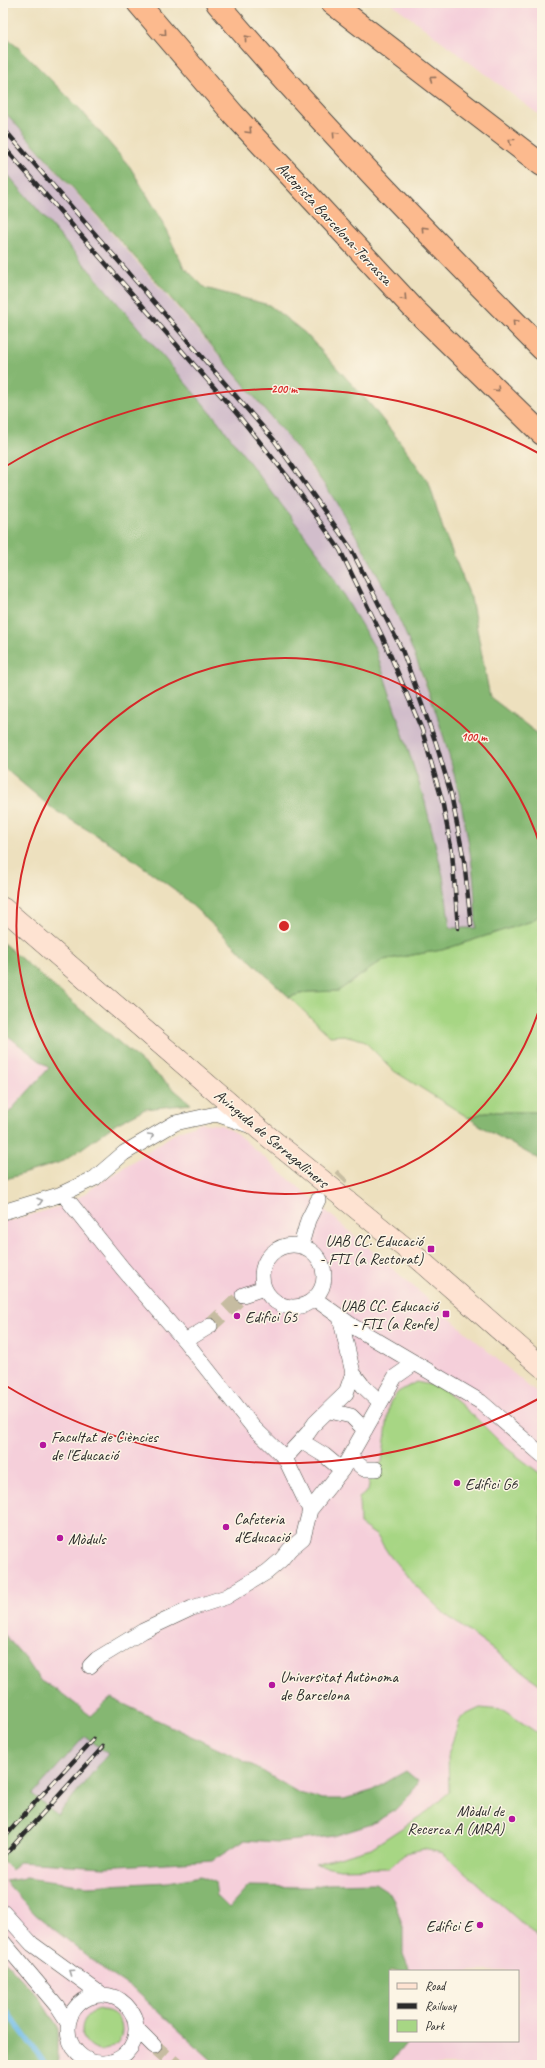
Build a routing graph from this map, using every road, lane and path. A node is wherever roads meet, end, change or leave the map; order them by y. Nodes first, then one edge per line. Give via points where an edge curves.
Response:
1 (138, 3) edge
2 (217, 3) edge
3 (332, 3) edge
4 (542, 165) edge
5 (542, 349) edge
6 (542, 434) edge
7 (3, 908) edge
8 (259, 1129) junction
9 (67, 1199) dead end
10 (318, 1200) tunnel mouth
11 (3, 1212) edge
12 (301, 1246) junction
13 (264, 1288) junction
14 (243, 1295) tunnel mouth
15 (315, 1298) junction
16 (340, 1317) junction
17 (210, 1326) tunnel mouth
18 (185, 1341) junction
19 (415, 1363) junction
20 (542, 1366) edge
21 (353, 1373) junction
22 (380, 1402) junction
23 (330, 1411) junction
24 (365, 1430) junction
25 (301, 1441) junction
26 (542, 1455) edge
27 (350, 1457) junction
28 (285, 1458) junction
29 (376, 1469) dead end
30 (342, 1470) junction
31 (310, 1510) junction
32 (90, 1666) dead end
33 (3, 1912) edge
34 (3, 1942) edge
35 (102, 1995) junction
36 (68, 2023) junction
37 (137, 2029) junction
38 (154, 2046) tunnel mouth
39 (76, 2058) edge
40 (104, 2064) edge

1 -> 6 highway, Autopista Barcelona-Terrassa via 234,115 408,302
5 -> 2 highway via 276,72
4 -> 3 highway
7 - 8 street, Avinguda de Serragalliners
11 -> 8 street via 59,1195 95,1178 124,1153 175,1123 216,1114
8 - 20 street, Avinguda de Serragalliners via 420,1260
9 - 18 street
10 - 12 street, Avinguda de Serragalliners via 308,1220
12 - 13 street via 281,1247 269,1255 262,1268
12 - 15 street via 317,1255 322,1264 324,1282
13 - 14 street
13 - 15 street via 269,1297 287,1307 307,1304
15 - 16 street
16 - 19 street
16 - 21 street
17 - 18 street
18 - 28 street via 253,1427
19 - 22 street via 395,1377
19 - 26 street via 481,1402
21 - 22 street
21 - 23 street via 346,1393
22 - 24 street
23 - 24 street via 351,1416
23 - 25 street via 315,1423
24 - 27 street
25 - 28 street
25 - 30 street
27 - 29 street via 364,1469
27 - 30 street
28 - 31 street
30 - 31 street
31 - 32 street via 304,1538 267,1572 226,1597 192,1608 143,1630
35 -> 33 street via 32,1944
34 - 36 street via 58,2006
35 - 36 street via 80,2003
35 - 37 street via 114,1997 125,2004 132,2013
36 - 39 street
37 - 38 street
37 - 40 street via 135,2041 128,2051 119,2059
39 - 40 street

